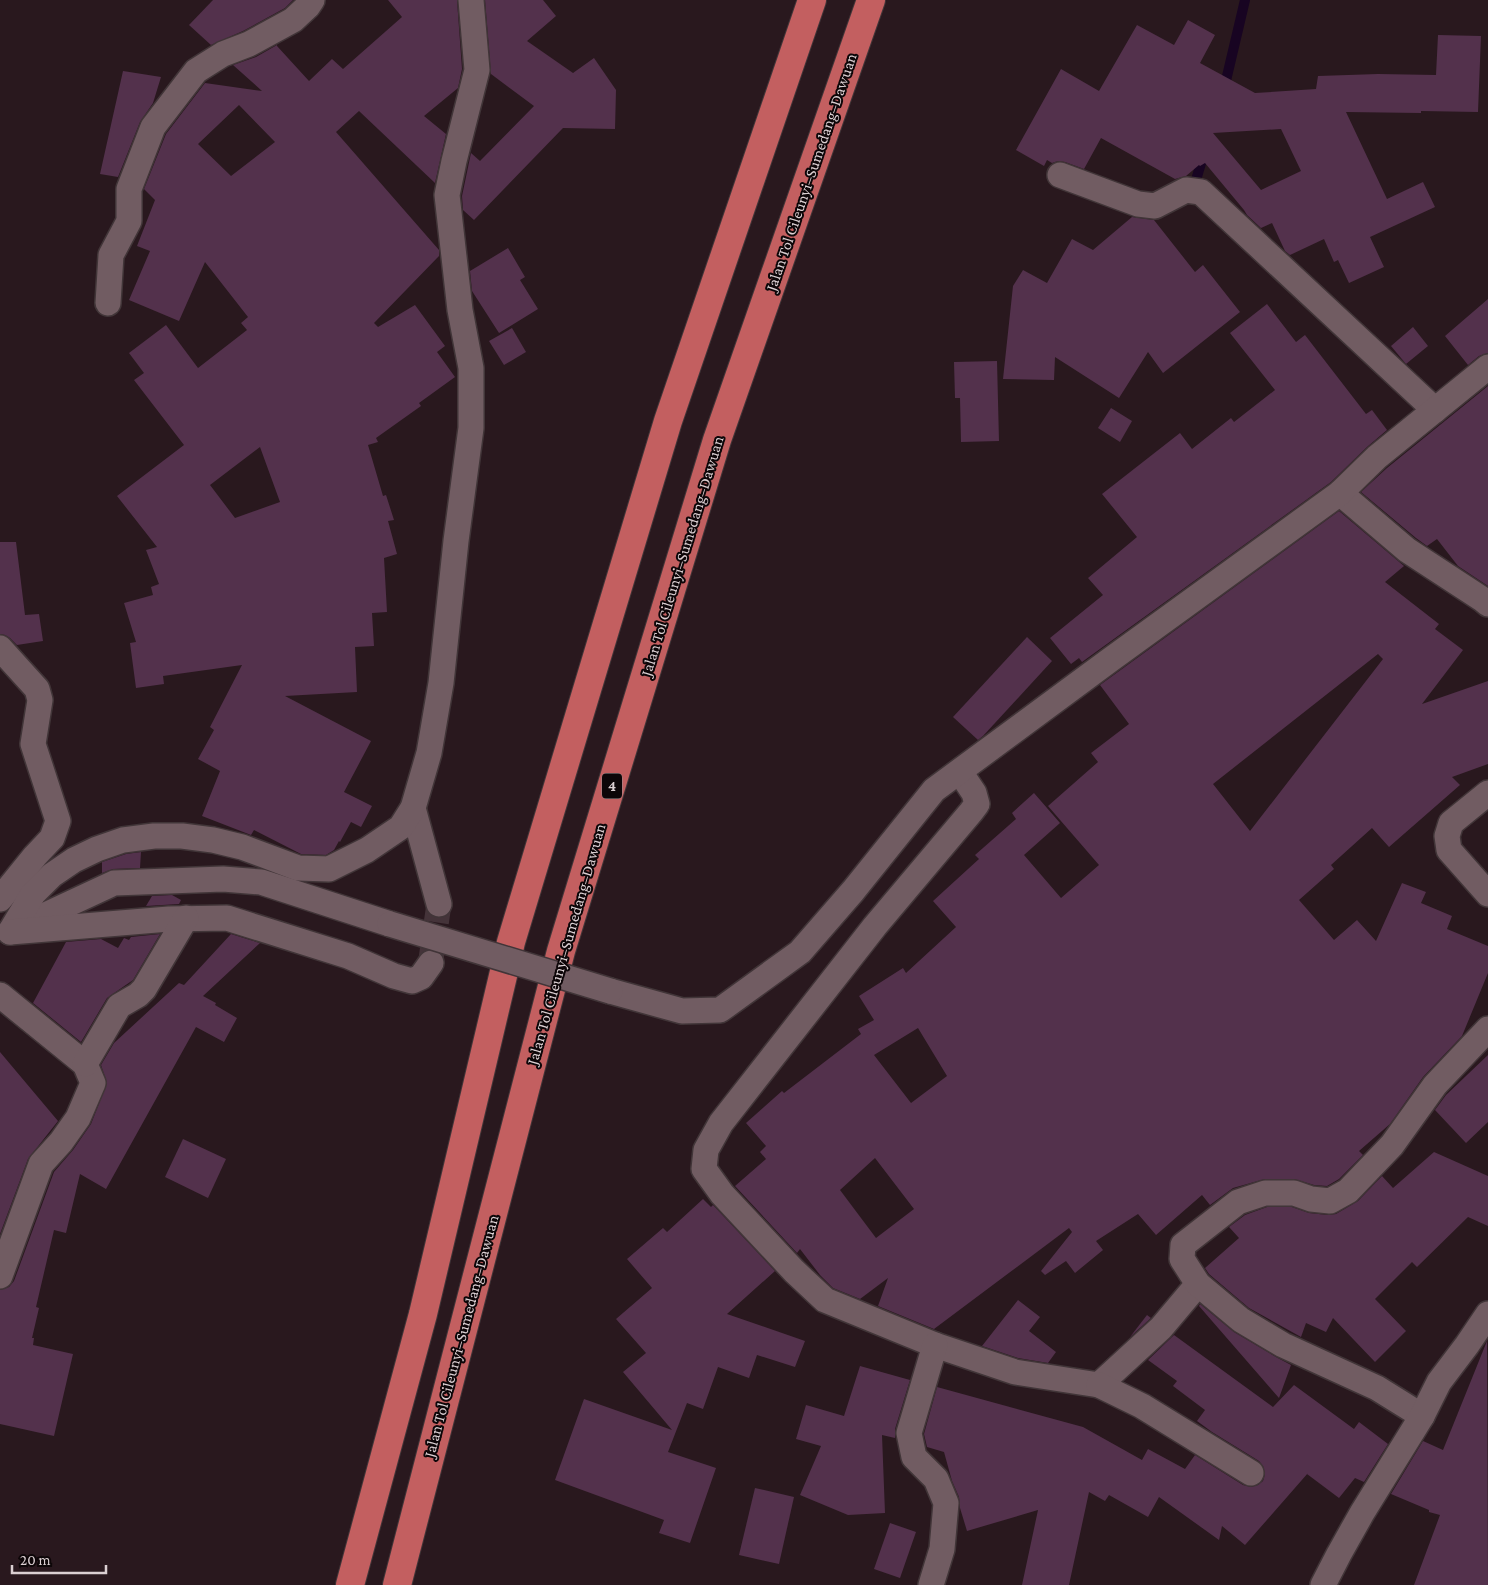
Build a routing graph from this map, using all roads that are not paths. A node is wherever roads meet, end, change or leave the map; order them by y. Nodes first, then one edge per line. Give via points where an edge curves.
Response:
1 (312, 0) edge
2 (471, 0) edge
3 (812, 0) edge
4 (871, 0) edge
5 (1060, 175) dead end
6 (108, 303) dead end
7 (1488, 368) edge
8 (1435, 410) junction
9 (1340, 493) junction
10 (1486, 599) edge
11 (0, 648) edge
12 (960, 772) junction
13 (1488, 793) edge
14 (413, 808) junction
15 (1488, 894) edge
16 (0, 899) edge
17 (844, 902) junction
18 (439, 904) tunnel mouth
19 (186, 918) junction
20 (875, 926) junction
21 (5, 937) edge
22 (431, 963) tunnel mouth
23 (0, 996) edge
24 (1488, 1029) edge
25 (85, 1064) junction
26 (0, 1276) edge
27 (1198, 1284) junction
28 (1488, 1314) edge
29 (935, 1345) junction
30 (1098, 1385) junction
31 (1422, 1416) junction
32 (1251, 1473) dead end
33 (350, 1585) edge
34 (397, 1585) edge
35 (932, 1585) edge
36 (1323, 1585) edge

1 - 6 street via 293,20 196,71 153,127 128,189 129,221 111,255
2 - 14 street via 477,70 447,195 460,310 471,368 471,428 440,683 429,753
3 - 33 highway via 668,421 511,942 423,1314
4 - 34 highway, Jalan Tol Cileunyi–Sumedang–Dawuan / 4 via 717,440 561,951
5 - 8 street via 1138,204 1155,206 1186,190 1201,192
7 - 8 street
8 - 9 street via 1377,456
9 - 10 street via 1407,550
9 - 12 street
11 - 16 street via 38,689 40,700 33,744 58,821 52,838
12 - 17 street via 934,790
12 - 20 street via 974,793 977,804
13 - 15 street via 1452,822 1447,836 1449,850
14 - 18 street
14 - 21 street via 401,827 367,850 329,869 298,868 242,847 205,839 154,836 123,840 74,860 52,876 33,894
17 - 20 street
17 - 21 street, bridge via 800,952 720,1010 682,1011 610,991 261,882 223,879 114,883
19 - 21 street via 73,926
19 - 22 street via 227,918 348,956 412,981 421,978
19 - 25 street via 144,989 119,1006
20 - 29 street via 721,1123 706,1150 704,1169 722,1194 825,1300
23 - 25 street
24 - 27 street via 1435,1085 1392,1145 1340,1196 1330,1201 1294,1193 1265,1192 1238,1202 1183,1244 1182,1260
25 - 26 street via 93,1083 78,1118 41,1164
27 - 30 street via 1160,1328
27 - 31 street via 1241,1320 1283,1345 1377,1388
28 - 31 street via 1439,1382
29 - 30 street via 1015,1372
29 - 35 street via 909,1434 914,1457 936,1479 946,1503 942,1549
30 - 32 street via 1142,1406
31 - 36 street via 1362,1513

